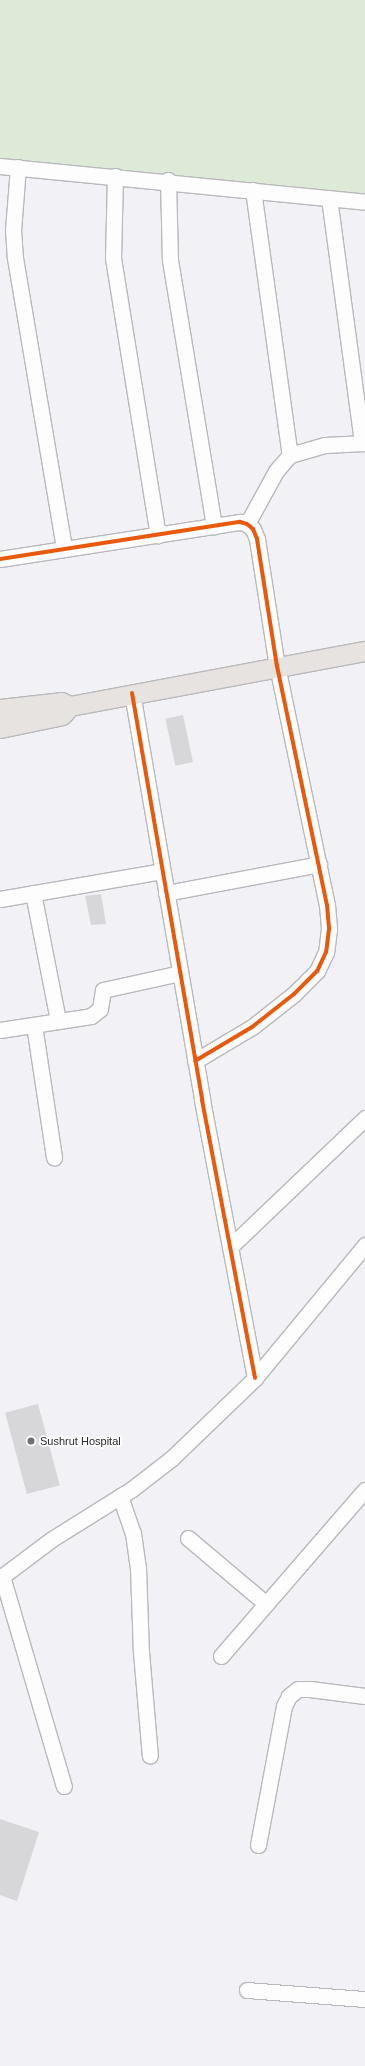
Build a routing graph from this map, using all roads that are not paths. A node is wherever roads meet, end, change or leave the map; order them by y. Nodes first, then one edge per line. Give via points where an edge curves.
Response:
1 (0, 166) edge
2 (18, 167) junction
3 (115, 176) junction
4 (168, 180) junction
5 (253, 190) junction
6 (329, 198) junction
7 (365, 202) edge
8 (363, 443) edge
9 (290, 455) junction
10 (247, 524) junction
11 (214, 526) junction
12 (158, 535) junction
13 (64, 549) junction
14 (0, 559) edge
15 (365, 651) edge
16 (277, 666) junction
17 (132, 693) junction
18 (70, 706) junction
19 (0, 710) edge
20 (0, 728) edge
21 (319, 864) junction
22 (162, 871) junction
23 (33, 893) junction
24 (166, 893) junction
25 (0, 899) edge
26 (180, 974) junction
27 (58, 1021) junction
28 (34, 1025) junction
29 (0, 1030) edge
30 (195, 1061) junction
31 (365, 1118) edge
32 (54, 1157) dead end
33 (365, 1245) edge
34 (230, 1247) junction
35 (254, 1378) junction
36 (365, 1490) edge
37 (120, 1496) junction
38 (188, 1538) dead end
39 (1, 1577) edge
40 (266, 1604) junction
41 (221, 1656) dead end
42 (365, 1696) edge
43 (150, 1756) dead end
44 (64, 1786) dead end
45 (258, 1845) dead end
46 (247, 1990) dead end
47 (365, 1999) edge

1 - 2 street
2 - 3 street
2 - 13 street via 13,230 15,258
3 - 4 street
3 - 12 street via 113,258
4 - 5 street
4 - 11 street via 170,260
5 - 6 street
5 - 9 street
6 - 7 street
6 - 8 street
8 - 9 street via 325,445
9 - 10 street via 276,471
10 - 11 street via 240,522
10 - 16 street via 253,529 257,539
11 - 12 street
12 - 13 street
13 - 14 street
15 - 16 main road
16 - 17 main road
16 - 21 street
17 - 18 main road
17 - 22 street
18 - 19 main road via 61,702
18 - 20 main road via 62,715
21 - 24 street
21 - 30 street via 329,929 326,952 317,971 294,994 252,1027
22 - 23 street
22 - 24 street
23 - 25 street
23 - 27 street
24 - 26 street
26 - 27 street via 103,990 97,1014
26 - 30 street
27 - 28 street
28 - 29 street
28 - 32 street
30 - 34 street
31 - 34 street
33 - 35 street
34 - 35 street
35 - 37 street via 172,1458
36 - 40 street
37 - 39 street via 52,1539
37 - 43 street via 133,1533 138,1568 141,1652
38 - 40 street
39 - 44 street
40 - 41 street
42 - 45 street via 298,1689 289,1696 284,1706
46 - 47 street

